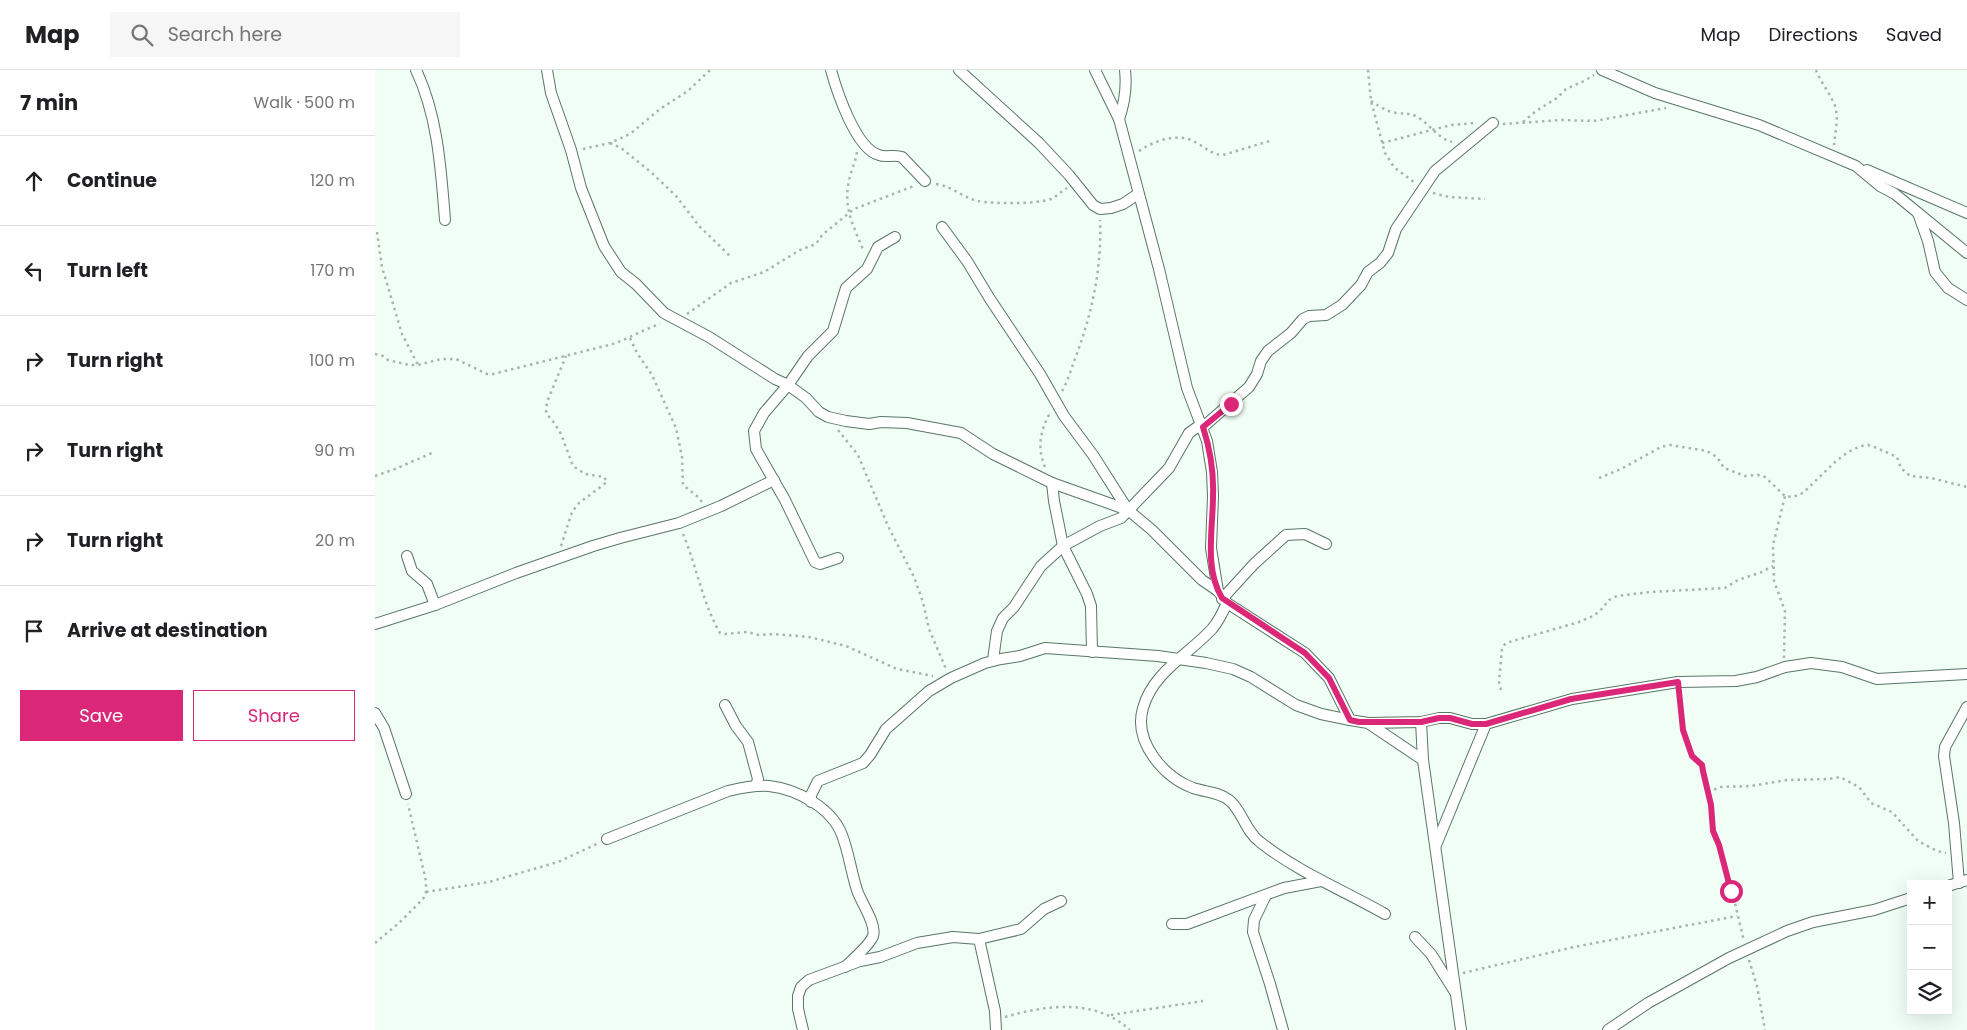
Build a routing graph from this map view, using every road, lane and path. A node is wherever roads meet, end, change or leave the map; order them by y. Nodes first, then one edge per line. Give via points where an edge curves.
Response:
1 (416, 70) edge
2 (547, 70) edge
3 (710, 70) edge
4 (831, 70) edge
5 (959, 70) edge
6 (1095, 70) edge
7 (1125, 70) edge
8 (1368, 70) edge
9 (1600, 70) edge
10 (1816, 70) edge
11 (1371, 101) junction
12 (1688, 105) junction
13 (1119, 119) junction
14 (1493, 123) junction
15 (1522, 124) junction
16 (1432, 129) junction
17 (858, 137) junction
18 (1273, 140) dead end
19 (610, 143) junction
20 (1382, 143) junction
21 (1467, 146) junction
22 (571, 150) junction
23 (1834, 157) junction
24 (1129, 158) junction
25 (1856, 166) junction
26 (925, 181) junction
27 (1075, 183) junction
28 (1423, 189) junction
29 (1138, 194) junction
30 (1485, 199) dead end
31 (1100, 209) junction
32 (849, 212) junction
33 (1917, 212) junction
34 (1967, 212) edge
35 (445, 220) dead end
36 (942, 227) dead end
37 (377, 232) dead end
38 (895, 237) dead end
39 (1967, 253) edge
40 (731, 257) dead end
41 (869, 265) junction
42 (1967, 300) edge
43 (678, 320) junction
44 (630, 338) junction
45 (375, 354) edge
46 (565, 356) junction
47 (418, 365) junction
48 (789, 385) junction
49 (1056, 403) junction
50 (828, 417) junction
51 (1203, 427) junction
52 (432, 453) dead end
53 (375, 476) edge
54 (1599, 478) dead end
55 (774, 480) junction
56 (1052, 482) junction
57 (1967, 487) edge
58 (1785, 496) junction
59 (1128, 510) junction
60 (705, 513) junction
61 (679, 523) junction
62 (1326, 544) dead end
63 (1063, 546) junction
64 (407, 556) dead end
65 (559, 558) junction
66 (838, 558) dead end
67 (1773, 566) junction
68 (1222, 598) junction
69 (435, 605) junction
70 (375, 624) edge
71 (1091, 652) junction
72 (1177, 659) junction
73 (993, 660) junction
74 (1785, 667) junction
75 (1967, 674) edge
76 (931, 676) dead end
77 (951, 678) junction
78 (1678, 682) junction
79 (1501, 690) dead end
80 (725, 705) dead end
81 (1967, 707) edge
82 (375, 713) edge
83 (1350, 720) junction
84 (1421, 722) junction
85 (1368, 723) junction
86 (1486, 724) junction
87 (1423, 760) junction
88 (756, 786) junction
89 (1708, 792) junction
90 (406, 794) joint
91 (811, 802) junction
92 (607, 839) joint
93 (1436, 846) junction
94 (1957, 854) junction
95 (1321, 880) junction
96 (1963, 881) edge
97 (426, 892) junction
98 (1266, 895) junction
99 (1907, 899) edge
100 (1061, 901) dead end
101 (1385, 914) dead end
102 (1737, 916) junction
103 (1172, 924) dead end
104 (1415, 937) dead end
105 (979, 939) junction
106 (375, 943) edge
107 (1745, 949) junction
108 (845, 967) junction
109 (1454, 976) junction
110 (1456, 993) junction
111 (1203, 1001) dead end
112 (1109, 1015) junction
113 (996, 1025) edge
114 (803, 1030) edge
115 (1130, 1030) edge
116 (1283, 1030) edge
117 (1461, 1030) edge
118 (1608, 1030) edge
119 (1765, 1030) edge

1 - 35 street via 437,139
2 - 22 street via 551,93
3 - 19 path via 639,128
4 - 17 street
5 - 27 street via 1039,143
6 - 13 street
7 - 13 street via 1127,85
8 - 11 path
9 - 12 street
9 - 15 path via 1566,88
10 - 23 path via 1837,114
11 - 16 path via 1382,108 1415,116
11 - 20 path
12 - 15 path via 1594,121
12 - 23 street via 1759,125
13 - 24 street
14 - 15 path
14 - 16 path
14 - 21 street
16 - 20 path
16 - 21 path via 1445,140
17 - 26 street via 873,153 902,156
17 - 32 path via 848,186
18 - 24 path via 1223,156 1187,138 1160,140
19 - 22 path
19 - 40 path via 652,173
20 - 28 path via 1394,167
21 - 28 street via 1442,165
22 - 43 street via 581,188 604,246 621,272 655,306
23 - 25 street
24 - 29 street
25 - 33 street
25 - 34 street
26 - 27 path via 952,188 978,201 1005,202 1049,200
26 - 32 path
27 - 31 street via 1087,200
28 - 30 path via 1449,197
28 - 51 street via 1397,229 1388,253 1368,272 1361,285 1342,305 1326,315 1303,319 1268,351 1249,387
29 - 31 street via 1123,204
29 - 51 street via 1187,388
31 - 49 path via 1100,256 1093,302 1087,328
32 - 41 path
32 - 43 path via 816,244 764,272 731,283
33 - 39 street
33 - 42 street via 1935,272 1948,288
36 - 49 street via 1027,353
37 - 47 path via 382,267 402,334
38 - 41 street via 878,246
41 - 48 street via 846,288 833,331 808,356
43 - 44 path via 645,329
43 - 48 street
44 - 46 path
44 - 60 path via 676,428 683,486 701,499
45 - 47 path via 388,360
46 - 47 path via 490,375 456,359
46 - 65 path via 547,402 547,413 561,434 573,466 585,474 604,477 607,482 572,512
48 - 50 street
48 - 55 street via 764,413 754,431 756,448
49 - 56 path via 1044,424 1040,446
49 - 59 street
50 - 56 street via 869,424 907,423 961,433 993,454
50 - 77 path via 863,465 919,589 929,629
51 - 59 street via 1189,433 1169,468
51 - 68 street via 1212,472 1211,548
52 - 53 path
54 - 58 path via 1670,445 1707,451 1717,457 1724,468 1745,476 1765,477
55 - 60 street
55 - 66 street via 815,562 821,564
56 - 59 street
56 - 63 street
57 - 58 path via 1905,474 1897,457 1868,445 1848,452 1799,496
58 - 67 path via 1773,545
59 - 63 street via 1121,518
59 - 68 street
60 - 61 street
61 - 65 street
61 - 76 path via 703,596 720,633 809,637 846,646 897,669
62 - 68 street via 1305,534 1286,535
63 - 71 street via 1091,606
63 - 73 street via 1041,566 1003,618 997,631
64 - 69 street via 412,571 427,584
65 - 69 street
67 - 74 path via 1774,581 1785,610
67 - 79 path via 1725,588 1617,596 1600,611 1579,622 1506,644 1502,648
68 - 72 street via 1213,628
68 - 83 street via 1305,653 1329,678
69 - 70 street
71 - 72 street
71 - 73 street via 1045,648
72 - 83 street via 1233,669 1296,705
72 - 95 street via 1157,681 1142,711 1150,752 1178,780 1229,800 1247,830 1259,842
73 - 77 street
74 - 75 street via 1821,664 1842,667 1877,679
74 - 78 street via 1757,678 1736,681
77 - 91 street via 929,691 894,722 863,763 818,782 811,794
78 - 86 street via 1571,699
78 - 89 path via 1683,730 1692,756 1702,765
80 - 88 street via 748,742 758,778
81 - 94 street via 1944,751
82 - 90 street via 384,728
83 - 85 street
84 - 85 street
84 - 86 street via 1450,718
84 - 87 street
85 - 87 street
86 - 93 street
87 - 93 street
88 - 91 street via 788,790
88 - 92 street via 728,790
89 - 94 path via 1721,787 1840,777 1859,787 1871,803 1892,812 1918,841 1937,851
89 - 102 path via 1713,831 1735,899
90 - 97 path
91 - 108 street via 827,813 841,834 860,899 874,931 873,938
92 - 97 path via 558,862 489,882
93 - 109 street
94 - 96 street
95 - 98 street
95 - 101 street
97 - 106 path via 399,923
98 - 103 street via 1193,922
98 - 116 street via 1254,920 1253,932
99 - 107 street via 1874,910 1813,922
100 - 105 street via 1044,909 1021,929
102 - 107 path
102 - 109 path via 1574,947
104 - 110 street via 1431,954
105 - 108 street via 940,938
105 - 113 street
107 - 118 street via 1648,1003
107 - 119 path via 1757,986
108 - 114 street via 809,980 801,987 798,1009
109 - 110 street
110 - 117 street
111 - 112 path
112 - 113 path via 1085,1008 1058,1006 1021,1012
112 - 115 path

